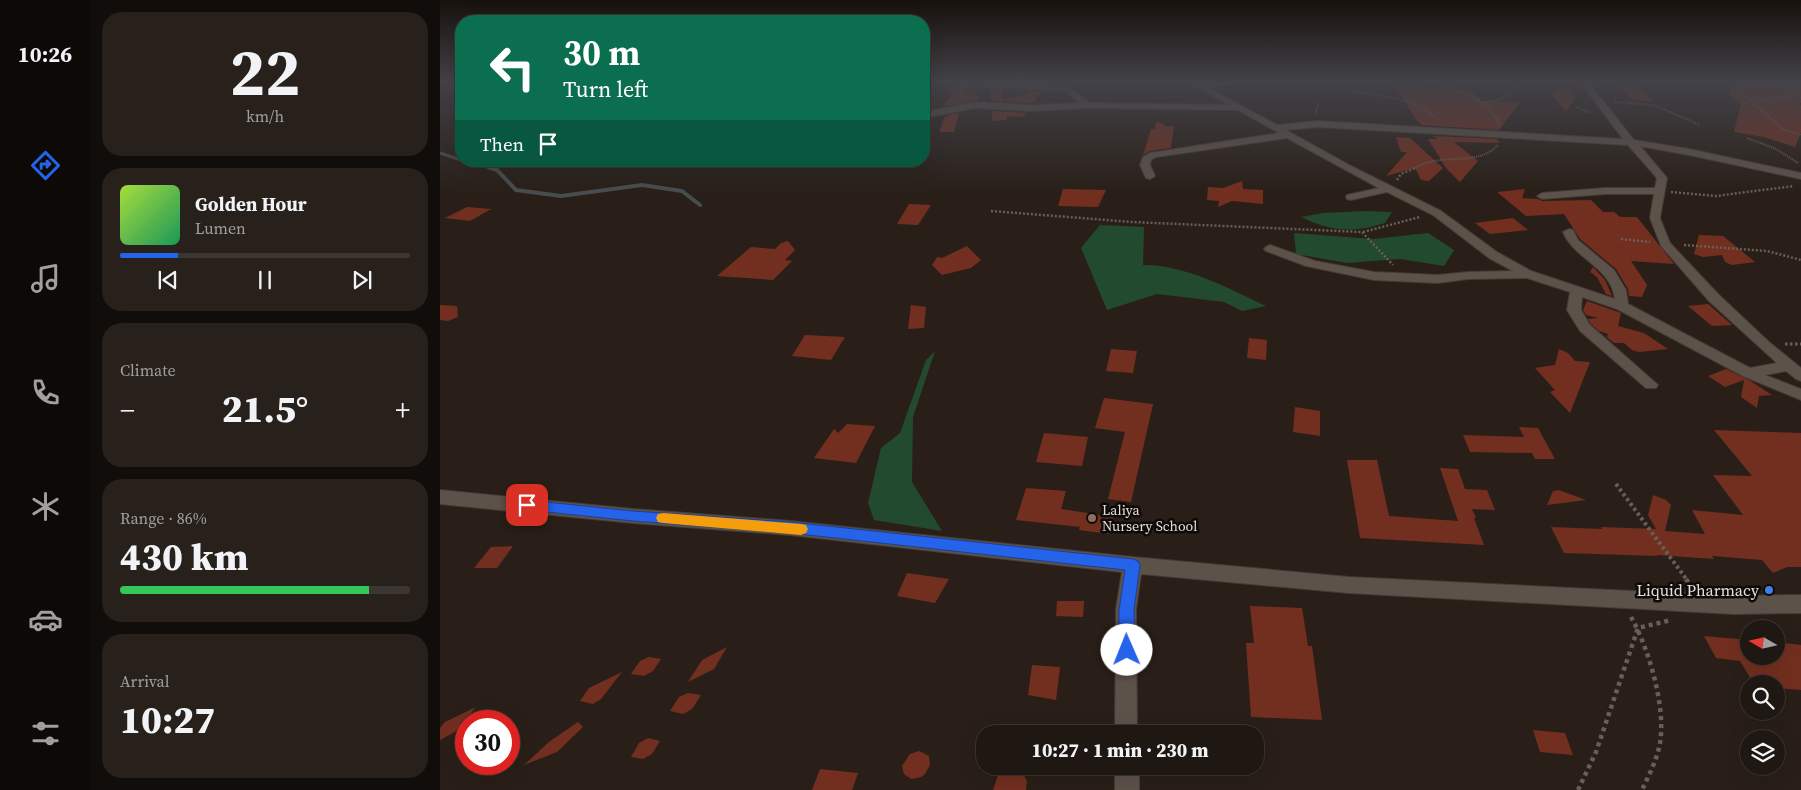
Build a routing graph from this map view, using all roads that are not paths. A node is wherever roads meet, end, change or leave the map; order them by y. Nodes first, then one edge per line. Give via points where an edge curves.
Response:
1 (1259, 119) edge
2 (1613, 119) edge
3 (1276, 128) junction
4 (1286, 135) junction
5 (1630, 142) junction
6 (1796, 175) edge
7 (1150, 176) dead end
8 (1387, 189) junction
9 (1658, 191) junction
10 (1542, 196) dead end
11 (1351, 197) dead end
12 (1569, 232) dead end
13 (1270, 249) dead end
14 (1527, 274) junction
15 (1576, 291) junction
16 (1622, 306) junction
17 (1789, 366) junction
18 (1748, 372) junction
19 (1801, 376) edge
20 (1651, 385) dead end
21 (1801, 396) edge
22 (440, 497) edge
23 (1133, 565) junction
24 (1801, 604) edge
25 (1126, 725) edge
26 (1126, 775) edge
27 (1127, 790) edge

1 - 3 street
2 - 5 street
3 - 4 street
3 - 5 street via 1318,124
4 - 7 street via 1153,155 1146,159
4 - 8 street
5 - 6 street
5 - 9 street via 1662,178
8 - 11 street
8 - 14 street via 1437,214 1494,256
9 - 10 street
9 - 17 street via 1654,218 1666,244 1714,298
12 - 16 street via 1573,242 1610,274 1620,290
13 - 14 street via 1319,267 1406,278
14 - 15 street
15 - 16 street
15 - 20 street via 1574,310 1585,328
16 - 18 street
17 - 18 street
17 - 19 street
18 - 21 street
22 - 23 street via 790,528
23 - 24 street via 1348,585 1734,605
23 - 25 street via 1126,610
26 - 27 street

